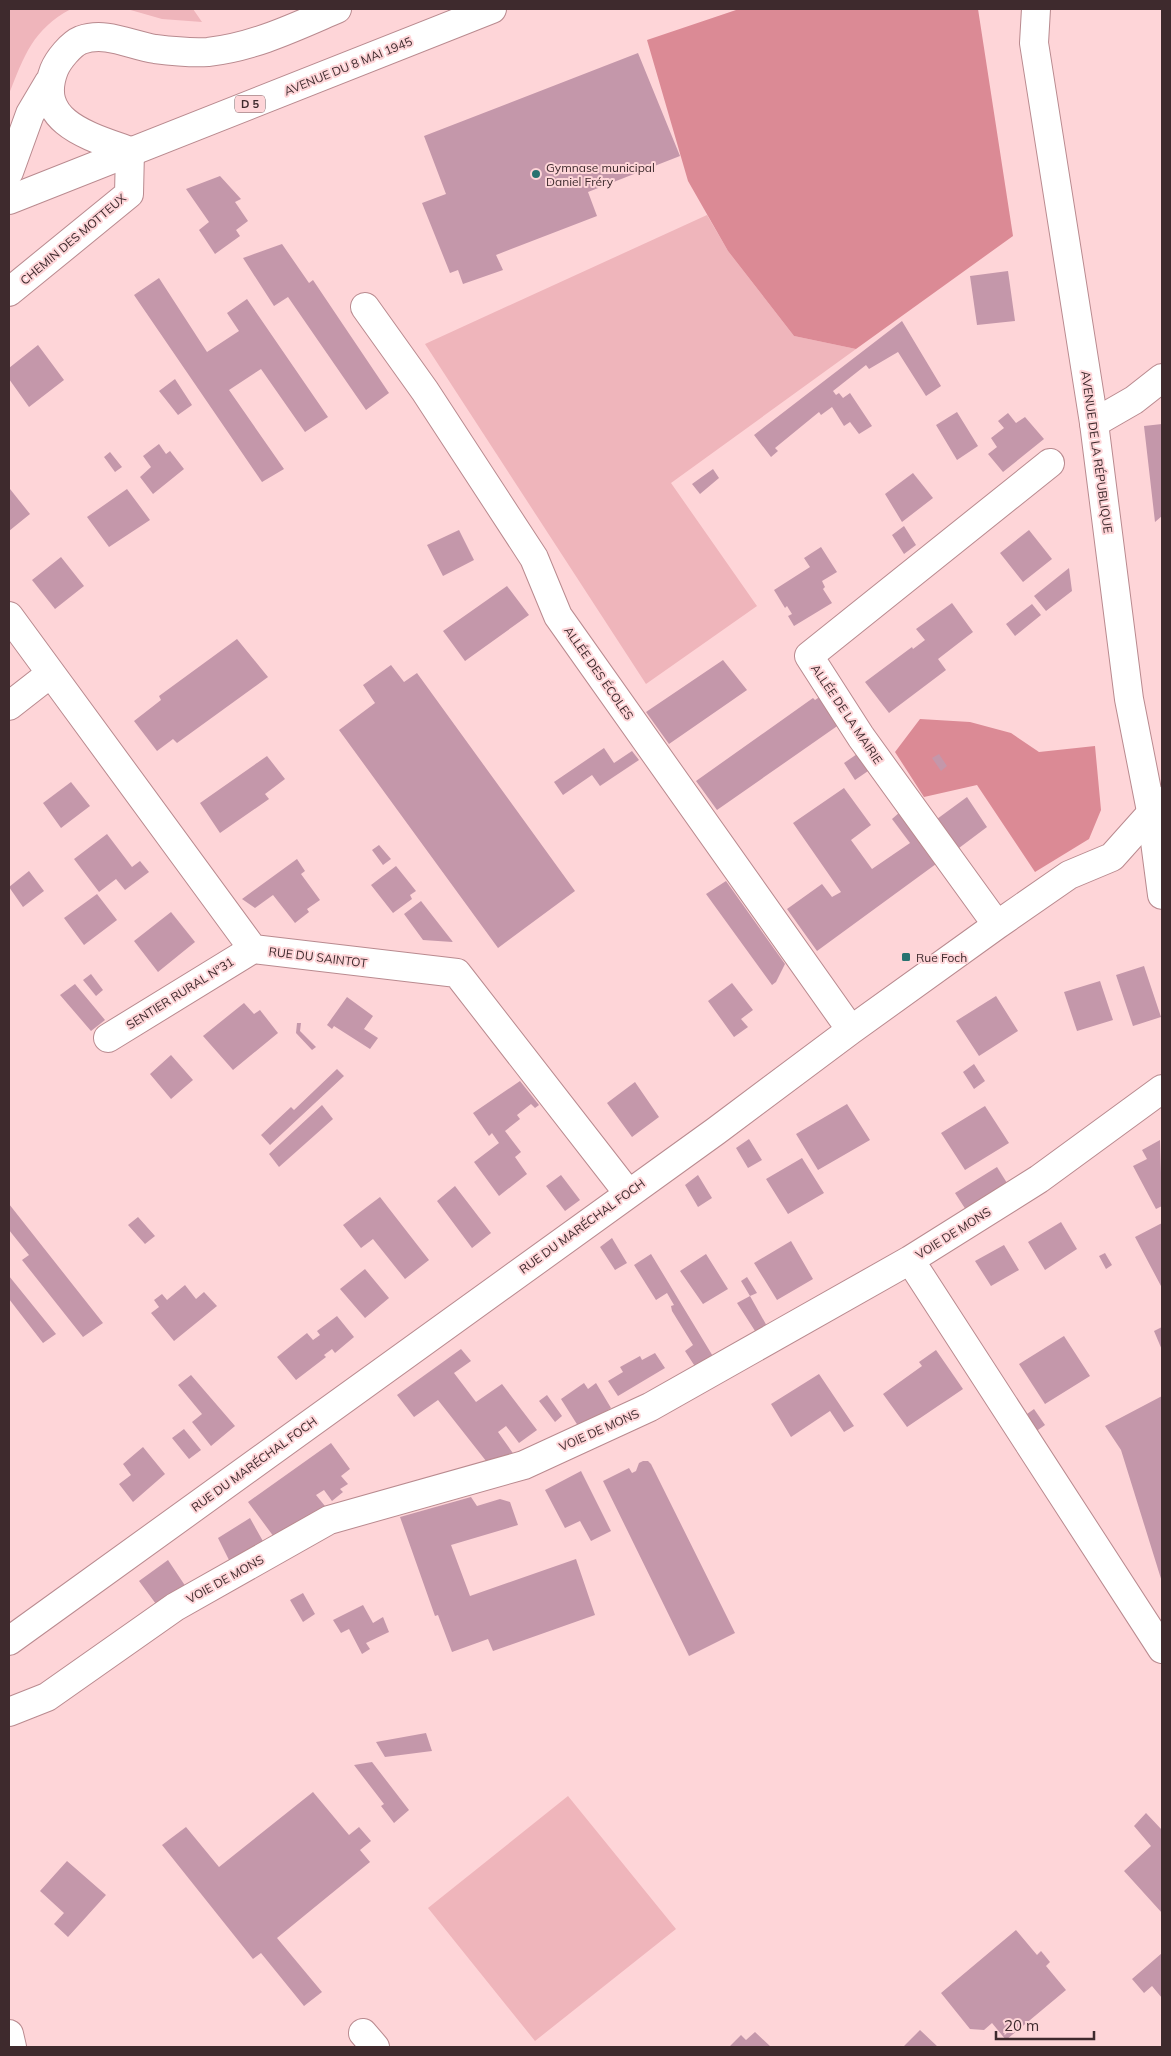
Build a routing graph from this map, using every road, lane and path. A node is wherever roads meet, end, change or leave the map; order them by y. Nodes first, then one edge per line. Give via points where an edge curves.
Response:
1 (337, 9) edge
2 (492, 9) edge
3 (1016, 9) edge
4 (1036, 9) edge
5 (1034, 43) junction
6 (49, 82) junction
7 (130, 151) junction
8 (9, 172) edge
9 (9, 200) edge
10 (9, 292) edge
11 (365, 307) dead end
12 (1162, 378) edge
13 (1094, 423) junction
14 (1050, 463) dead end
15 (9, 616) edge
16 (50, 674) junction
17 (9, 706) edge
18 (1157, 806) edge
19 (1162, 895) edge
20 (996, 925) junction
21 (253, 949) junction
22 (851, 1030) junction
23 (108, 1038) dead end
24 (1162, 1089) edge
25 (628, 1193) junction
26 (910, 1260) junction
27 (9, 1641) edge
28 (1162, 1649) edge
29 (9, 1712) edge
30 (9, 2034) edge
31 (12, 2047) edge

1 - 6 street via 266,39 207,52 155,49 99,35 79,40 55,66
2 - 7 street, AVENUE DU 8 MAI 1945 / D 5
3 - 5 street
4 - 5 street, AVENUE DE LA RÉPUBLIQUE
5 - 13 street, AVENUE DE LA RÉPUBLIQUE
6 - 7 street via 52,106 67,124
6 - 8 street via 30,114
7 - 9 street, AVENUE DU 8 MAI 1945 / D 5
7 - 10 street, CHEMIN DES MOTTEUX via 129,194
11 - 22 street, ALLÉE DES ÉCOLES via 425,391 534,558 558,616
12 - 13 street via 1134,400
13 - 18 street, AVENUE DE LA RÉPUBLIQUE via 1129,699
14 - 20 street, ALLÉE DE LA MAIRIE via 809,656 861,736
15 - 16 street, RUE DU SAINTOT
16 - 17 street
16 - 21 street, RUE DU SAINTOT
18 - 19 street, AVENUE DE LA RÉPUBLIQUE
18 - 20 street, RUE DU MARÉCHAL FOCH via 1112,857 1069,875
20 - 22 street, RUE DU MARÉCHAL FOCH
21 - 23 street, SENTIER RURAL N°31
21 - 25 street, RUE DU SAINTOT via 457,973
22 - 25 street, RUE DU MARÉCHAL FOCH
24 - 26 street, VOIE DE MONS via 1040,1178
25 - 27 street, RUE DU MARÉCHAL FOCH
26 - 28 street
26 - 29 street, VOIE DE MONS via 650,1407 524,1464 329,1520 175,1607 47,1697
30 - 31 street

